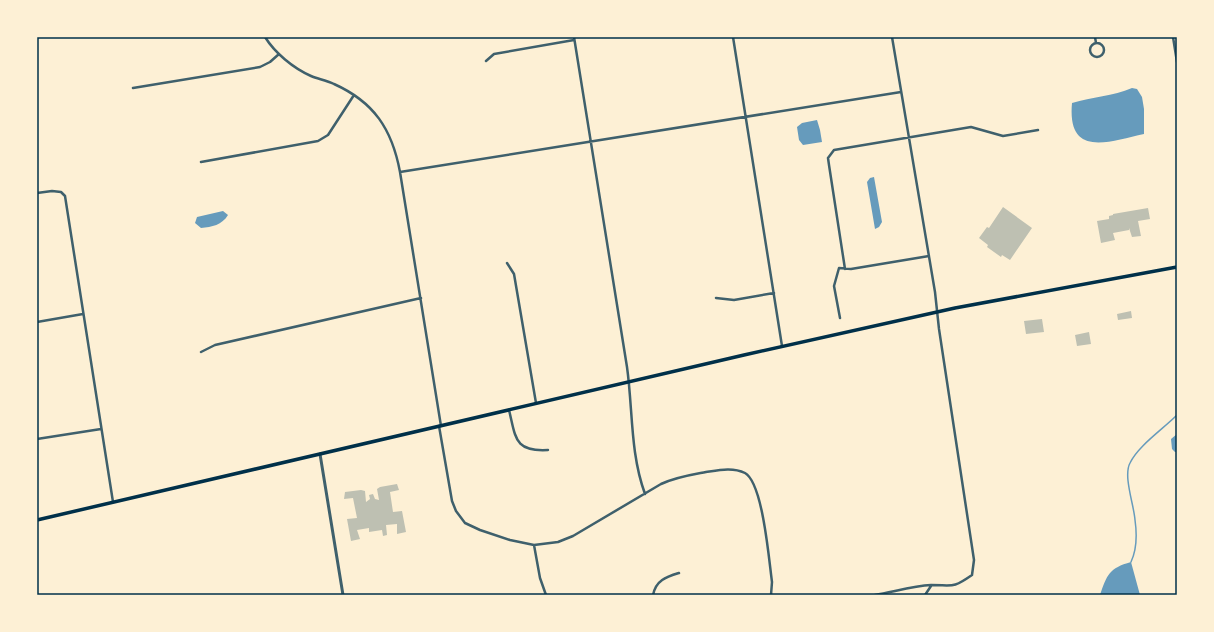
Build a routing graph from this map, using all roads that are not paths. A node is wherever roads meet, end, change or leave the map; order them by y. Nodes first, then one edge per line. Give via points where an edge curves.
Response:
1 (264, 37) edge
2 (733, 37) edge
3 (892, 37) edge
4 (1095, 37) edge
5 (1173, 37) edge
6 (574, 39) edge
7 (1096, 43) junction
8 (279, 54) junction
9 (486, 61) dead end
10 (1177, 62) edge
11 (133, 88) dead end
12 (901, 92) junction
13 (354, 95) junction
14 (745, 116) junction
15 (1038, 130) dead end
16 (908, 139) junction
17 (591, 141) junction
18 (201, 162) dead end
19 (400, 172) junction
20 (37, 193) edge
21 (929, 256) junction
22 (507, 263) dead end
23 (1177, 267) edge
24 (845, 269) junction
25 (774, 293) junction
26 (421, 298) junction
27 (716, 298) dead end
28 (937, 312) junction
29 (83, 314) junction
30 (840, 318) dead end
31 (37, 322) edge
32 (782, 346) junction
33 (201, 352) dead end
34 (629, 382) junction
35 (536, 404) junction
36 (509, 410) junction
37 (440, 426) junction
38 (101, 429) junction
39 (37, 440) edge
40 (548, 450) dead end
41 (320, 454) junction
42 (645, 494) junction
43 (113, 502) junction
44 (37, 520) edge
45 (534, 545) junction
46 (679, 573) dead end
47 (932, 585) junction
48 (343, 595) edge
49 (546, 595) edge
50 (653, 595) edge
51 (771, 595) edge
52 (875, 595) edge
53 (925, 595) edge

1 - 8 street
2 - 14 street
3 - 12 street
4 - 7 street
5 - 10 street
6 - 9 street via 494,54
6 - 17 street
7 - 7 street via 1104,49 1098,56 1094,56 1090,51
8 - 11 street via 260,67
8 - 13 street via 302,72 333,83
12 - 14 street
12 - 16 street
13 - 18 street via 328,135 318,141
13 - 19 street via 371,108 386,127 396,151
14 - 17 street
14 - 25 street
15 - 16 street via 1003,136 971,127
16 - 21 street
16 - 24 street via 839,148 828,158
17 - 19 street
17 - 34 street
19 - 26 street
20 - 29 street via 52,191 61,192 64,196
21 - 24 street
21 - 28 street
22 - 35 street via 514,274
23 - 28 main road
24 - 30 street via 839,268 834,286
25 - 27 street via 734,300
25 - 32 street
26 - 33 street via 215,345
26 - 37 street
28 - 32 main road
28 - 47 street via 974,560 972,575 961,583 952,586
29 - 31 street
29 - 38 street
32 - 34 main road
34 - 35 main road
34 - 42 street via 633,444 637,470
35 - 36 main road
36 - 37 main road
36 - 40 street via 516,438 522,446 533,451
37 - 41 main road
37 - 45 street via 452,501 465,523 510,540
38 - 39 street
38 - 43 street
41 - 43 main road
41 - 48 street
42 - 45 street via 573,536 558,542
42 - 51 street via 682,476 726,469 744,473 755,484 759,498
43 - 44 main road
45 - 49 street
46 - 50 street via 664,577
47 - 52 street
47 - 53 street

